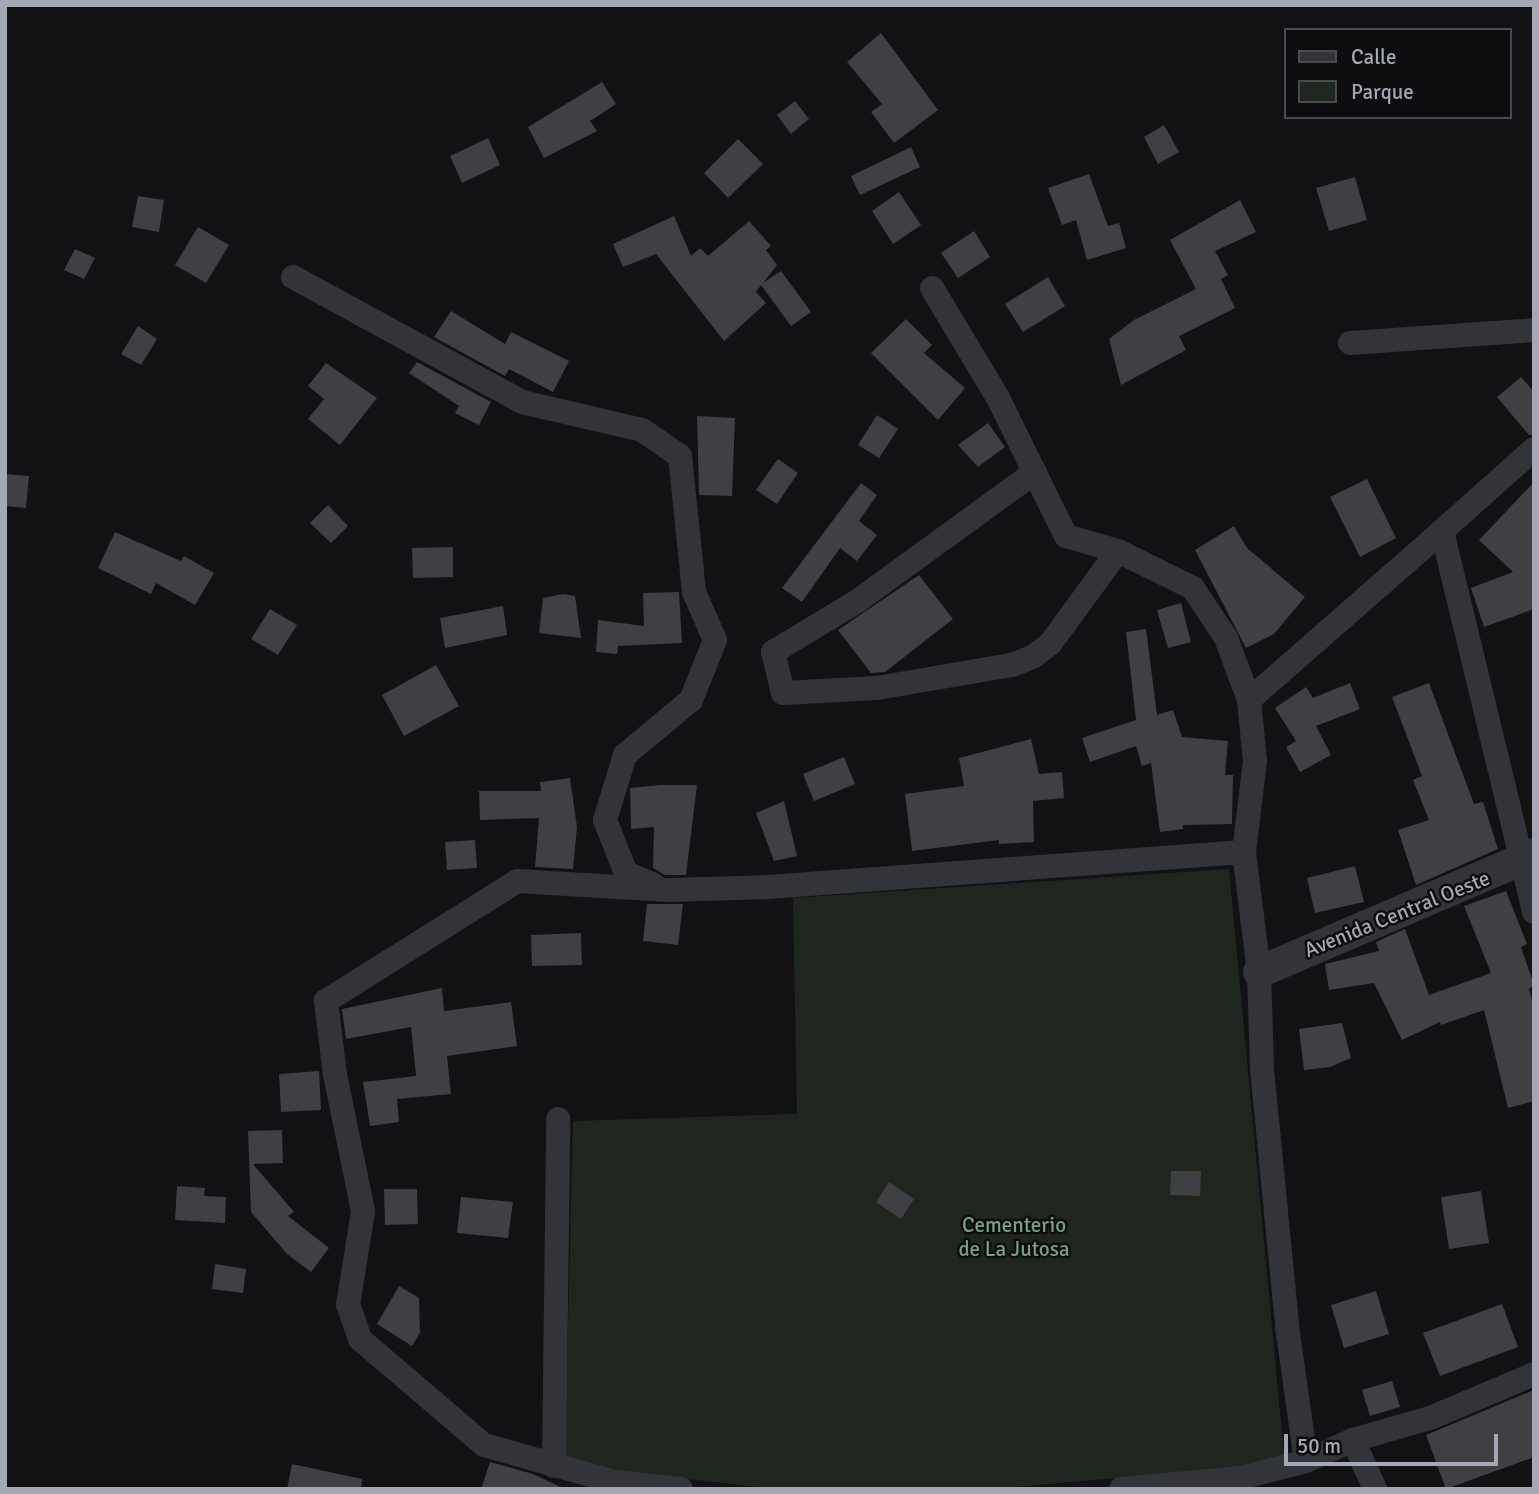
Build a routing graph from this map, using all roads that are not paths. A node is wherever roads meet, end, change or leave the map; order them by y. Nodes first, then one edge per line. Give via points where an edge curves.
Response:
1 (293, 277) dead end
2 (932, 288) dead end
3 (1534, 330) edge
4 (1350, 342) dead end
5 (1534, 449) edge
6 (1035, 472) junction
7 (1441, 531) junction
8 (1118, 551) junction
9 (1249, 700) junction
10 (1244, 852) junction
11 (1527, 857) edge
12 (668, 890) junction
13 (1534, 912) edge
14 (1259, 972) junction
15 (558, 1119) dead end
16 (1534, 1374) edge
17 (1353, 1440) junction
18 (1306, 1461) junction
19 (554, 1466) junction
20 (1166, 1487) edge
21 (681, 1489) edge
22 (1121, 1489) edge
23 (1375, 1489) edge

1 - 12 street via 523,402 642,430 680,457 694,592 715,640 691,700 625,755 605,820 626,873
2 - 6 street via 998,398
3 - 4 street
5 - 7 street
6 - 8 street via 1066,536
6 - 8 street via 856,602 773,652 783,693 877,688 1034,656 1050,644
7 - 9 street
7 - 11 street
8 - 9 street via 1193,588 1226,638
9 - 10 street via 1255,761
10 - 12 street
10 - 14 street
11 - 13 street
11 - 14 street, Avenida Central Oeste
12 - 19 street via 517,881 326,1001 335,1075 363,1212 348,1305 360,1339 484,1445
14 - 18 street via 1263,1082 1287,1326
15 - 19 street
16 - 17 street via 1430,1418
17 - 18 street
17 - 23 street
18 - 20 street via 1240,1478
19 - 21 street via 615,1482
20 - 22 street

